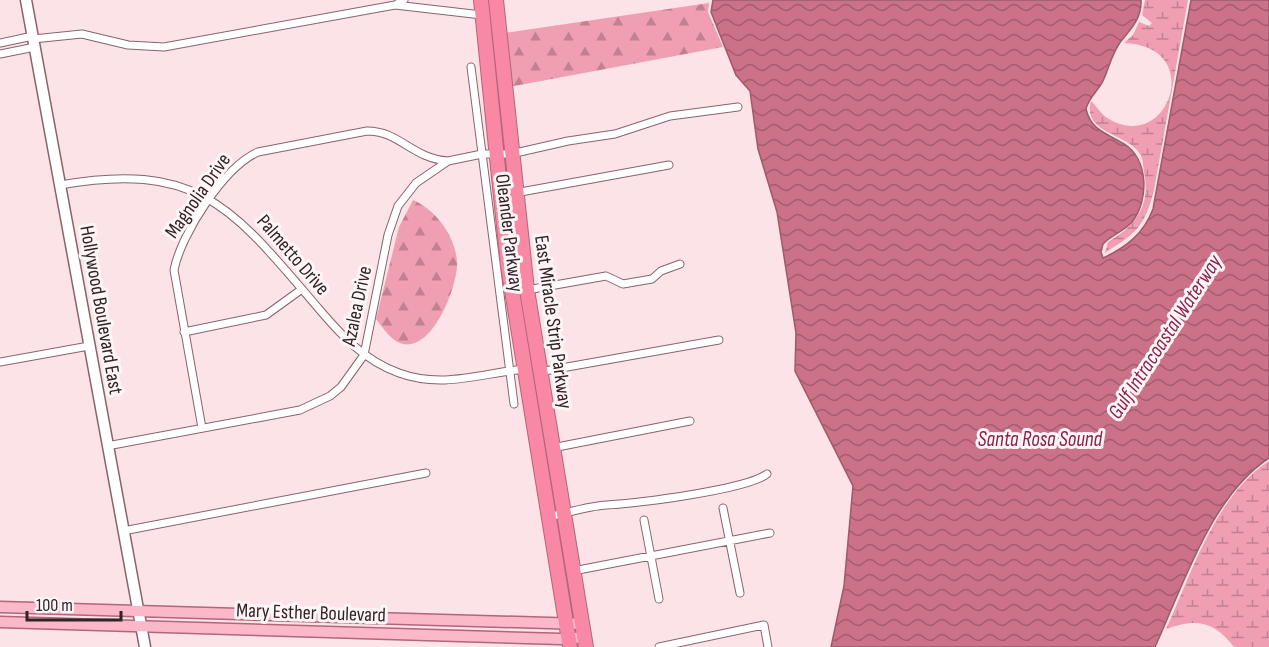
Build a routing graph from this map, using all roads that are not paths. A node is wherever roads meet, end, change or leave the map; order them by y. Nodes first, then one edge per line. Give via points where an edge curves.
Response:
1 (26, 0) edge
2 (404, 0) edge
3 (481, 0) edge
4 (498, 0) edge
5 (395, 4) junction
6 (482, 15) junction
7 (33, 41) junction
8 (0, 43) edge
9 (0, 54) edge
10 (471, 67) dead end
11 (738, 107) dead end
12 (488, 154) junction
13 (511, 154) junction
14 (448, 161) junction
15 (669, 165) dead end
16 (60, 184) junction
17 (515, 193) junction
18 (210, 200) junction
19 (680, 264) dead end
20 (302, 289) junction
21 (527, 290) junction
22 (184, 332) junction
23 (719, 339) dead end
24 (89, 346) junction
25 (364, 355) junction
26 (0, 362) edge
27 (517, 370) junction
28 (540, 373) junction
29 (514, 404) dead end
30 (690, 421) dead end
31 (202, 428) junction
32 (107, 446) junction
33 (552, 448) junction
34 (426, 473) dead end
35 (767, 474) dead end
36 (723, 508) dead end
37 (563, 514) junction
38 (548, 517) junction
39 (644, 520) dead end
40 (123, 531) junction
41 (770, 533) dead end
42 (730, 540) junction
43 (651, 556) junction
44 (573, 571) junction
45 (740, 593) dead end
46 (659, 599) dead end
47 (0, 607) edge
48 (138, 611) junction
49 (0, 622) edge
50 (566, 624) junction
51 (141, 626) junction
52 (584, 636) edge
53 (569, 643) edge
54 (145, 647) edge
55 (659, 647) edge
56 (768, 647) edge

1 - 7 street, Hollywood Boulevard East
2 - 5 street
3 - 6 highway, East Miracle Strip Parkway
4 - 13 highway, East Miracle Strip Parkway
5 - 6 street
5 - 7 street via 164,47 128,45 82,33
6 - 12 highway, East Miracle Strip Parkway
7 - 8 street
7 - 9 street
7 - 16 street, Hollywood Boulevard East
10 - 12 street, Oleander Parkway
11 - 13 street, Azalea Drive via 670,116 615,134
12 - 13 street, Azalea Drive
12 - 14 street, Azalea Drive
12 - 27 highway, East Miracle Strip Parkway
13 - 17 highway, East Miracle Strip Parkway
14 - 18 street, Magnolia Drive via 426,158 384,133 356,133 246,157
14 - 25 street, Azalea Drive via 416,183 398,206 388,235
15 - 17 street
16 - 18 street, Palmetto Drive via 110,177 143,178 175,184
16 - 24 street, Hollywood Boulevard East
17 - 21 highway, East Miracle Strip Parkway
18 - 20 street, Palmetto Drive via 247,226
18 - 22 street, Magnolia Drive via 177,257 175,285
19 - 21 street via 639,282 619,285 606,276
20 - 22 street via 266,315
20 - 25 street, Palmetto Drive via 346,341
21 - 28 highway, East Miracle Strip Parkway
22 - 31 street, Magnolia Drive
23 - 28 street
24 - 26 street
24 - 32 street, Hollywood Boulevard East
25 - 27 street, Palmetto Drive via 400,374 430,380 453,381
25 - 31 street, Azalea Drive via 341,387 314,405
27 - 28 street
27 - 29 street
27 - 38 highway, East Miracle Strip Parkway
28 - 33 highway, East Miracle Strip Parkway
30 - 33 street
31 - 32 street, Azalea Drive
32 - 40 street, Hollywood Boulevard East
33 - 37 highway, East Miracle Strip Parkway
34 - 40 street
35 - 37 street via 717,489
36 - 42 street
37 - 38 street
37 - 44 highway, East Miracle Strip Parkway
38 - 50 highway, East Miracle Strip Parkway
39 - 43 street
40 - 48 street, Hollywood Boulevard East
41 - 42 street
42 - 43 street
42 - 45 street
43 - 44 street
43 - 46 street
44 - 52 highway, East Miracle Strip Parkway
47 - 48 main road, Mary Esther Boulevard
48 - 50 main road, Mary Esther Boulevard
48 - 51 street, Hollywood Boulevard East
49 - 51 main road, Mary Esther Boulevard
50 - 52 main road, Mary Esther Boulevard
50 - 53 highway, East Miracle Strip Parkway
51 - 53 main road, Mary Esther Boulevard
51 - 54 street, Hollywood Boulevard East
52 - 53 main road, Mary Esther Boulevard
55 - 56 street via 764,626

